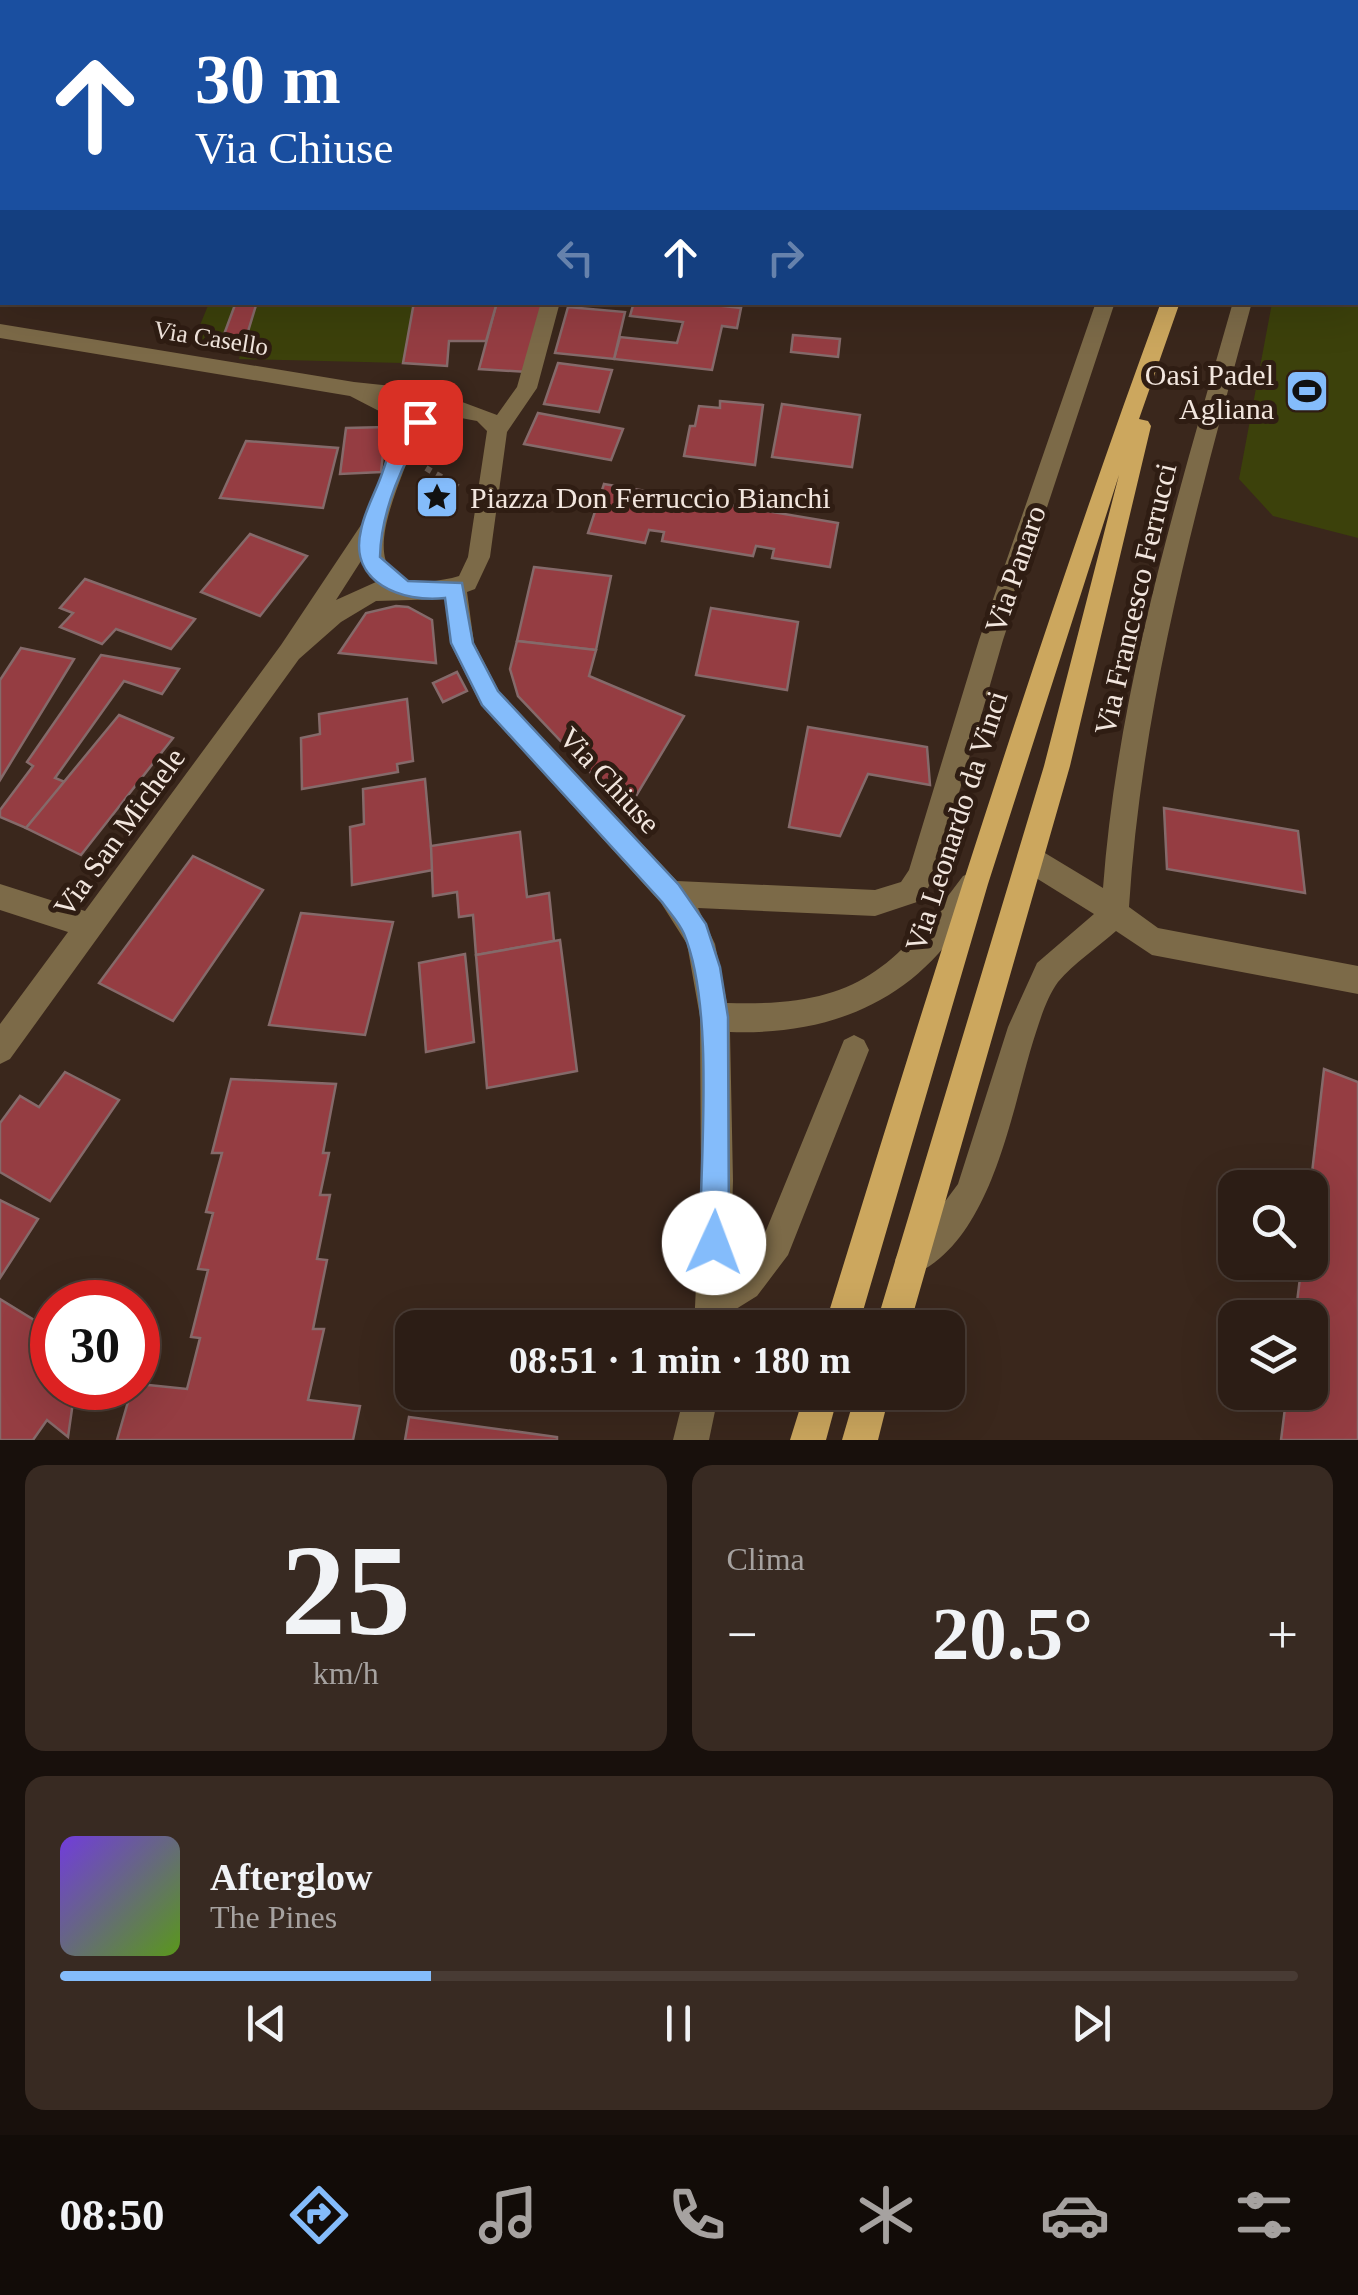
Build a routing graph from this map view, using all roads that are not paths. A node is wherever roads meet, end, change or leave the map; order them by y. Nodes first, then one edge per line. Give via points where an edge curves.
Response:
1 (550, 305) edge
2 (1105, 305) edge
3 (1170, 305) edge
4 (1242, 305) edge
5 (0, 330) edge
6 (1159, 343) junction
7 (354, 389) junction
8 (472, 410) junction
9 (496, 431) junction
10 (407, 434) junction
11 (376, 519) junction
12 (402, 588) junction
13 (455, 588) junction
14 (290, 652) junction
15 (1030, 860) junction
16 (974, 884) junction
17 (670, 894) junction
18 (0, 897) edge
19 (1115, 914) junction
20 (92, 926) junction
21 (1358, 980) edge
22 (714, 1017) junction
23 (0, 1049) edge
24 (854, 1050) dead end
25 (912, 1260) junction
26 (711, 1310) edge
27 (717, 1310) edge
28 (847, 1310) edge
29 (897, 1310) edge
30 (817, 1410) edge
31 (868, 1410) edge
32 (808, 1440) edge
33 (860, 1440) edge

1 - 9 street via 527,388
2 - 17 street, Via Panaro via 910,892 875,903
3 - 6 main road, Via Leonardo da Vinci
4 - 19 street, Via Francesco Ferrucci via 1140,690 1120,807
5 - 7 street, Via Casello
6 - 15 main road, Via Leonardo da Vinci via 1116,549
6 - 16 main road, Via Leonardo da Vinci via 1085,540
7 - 8 street, Via Casello via 430,397
7 - 10 street, Via Casello via 390,404
8 - 9 street via 486,415
8 - 10 street via 428,418
9 - 13 street via 475,570
10 - 11 street
11 - 12 street via 370,558
11 - 14 street, Via San Michele
12 - 13 street
12 - 14 street, Via San Michele via 341,609
13 - 17 street, Via Chiuse via 462,643 490,698
14 - 20 street, Via San Michele
15 - 19 street
15 - 25 main road, Via Leonardo da Vinci
16 - 22 street via 919,957 873,990 804,1016
16 - 28 main road, Via Leonardo da Vinci
17 - 22 street, Via Chiuse via 697,934
18 - 20 street
19 - 21 street via 1170,947
19 - 25 street via 1042,982 971,1193
20 - 23 street, Via San Michele
22 - 26 street
24 - 27 street via 777,1244
25 - 29 main road, Via Leonardo da Vinci
30 - 32 main road
31 - 33 main road

